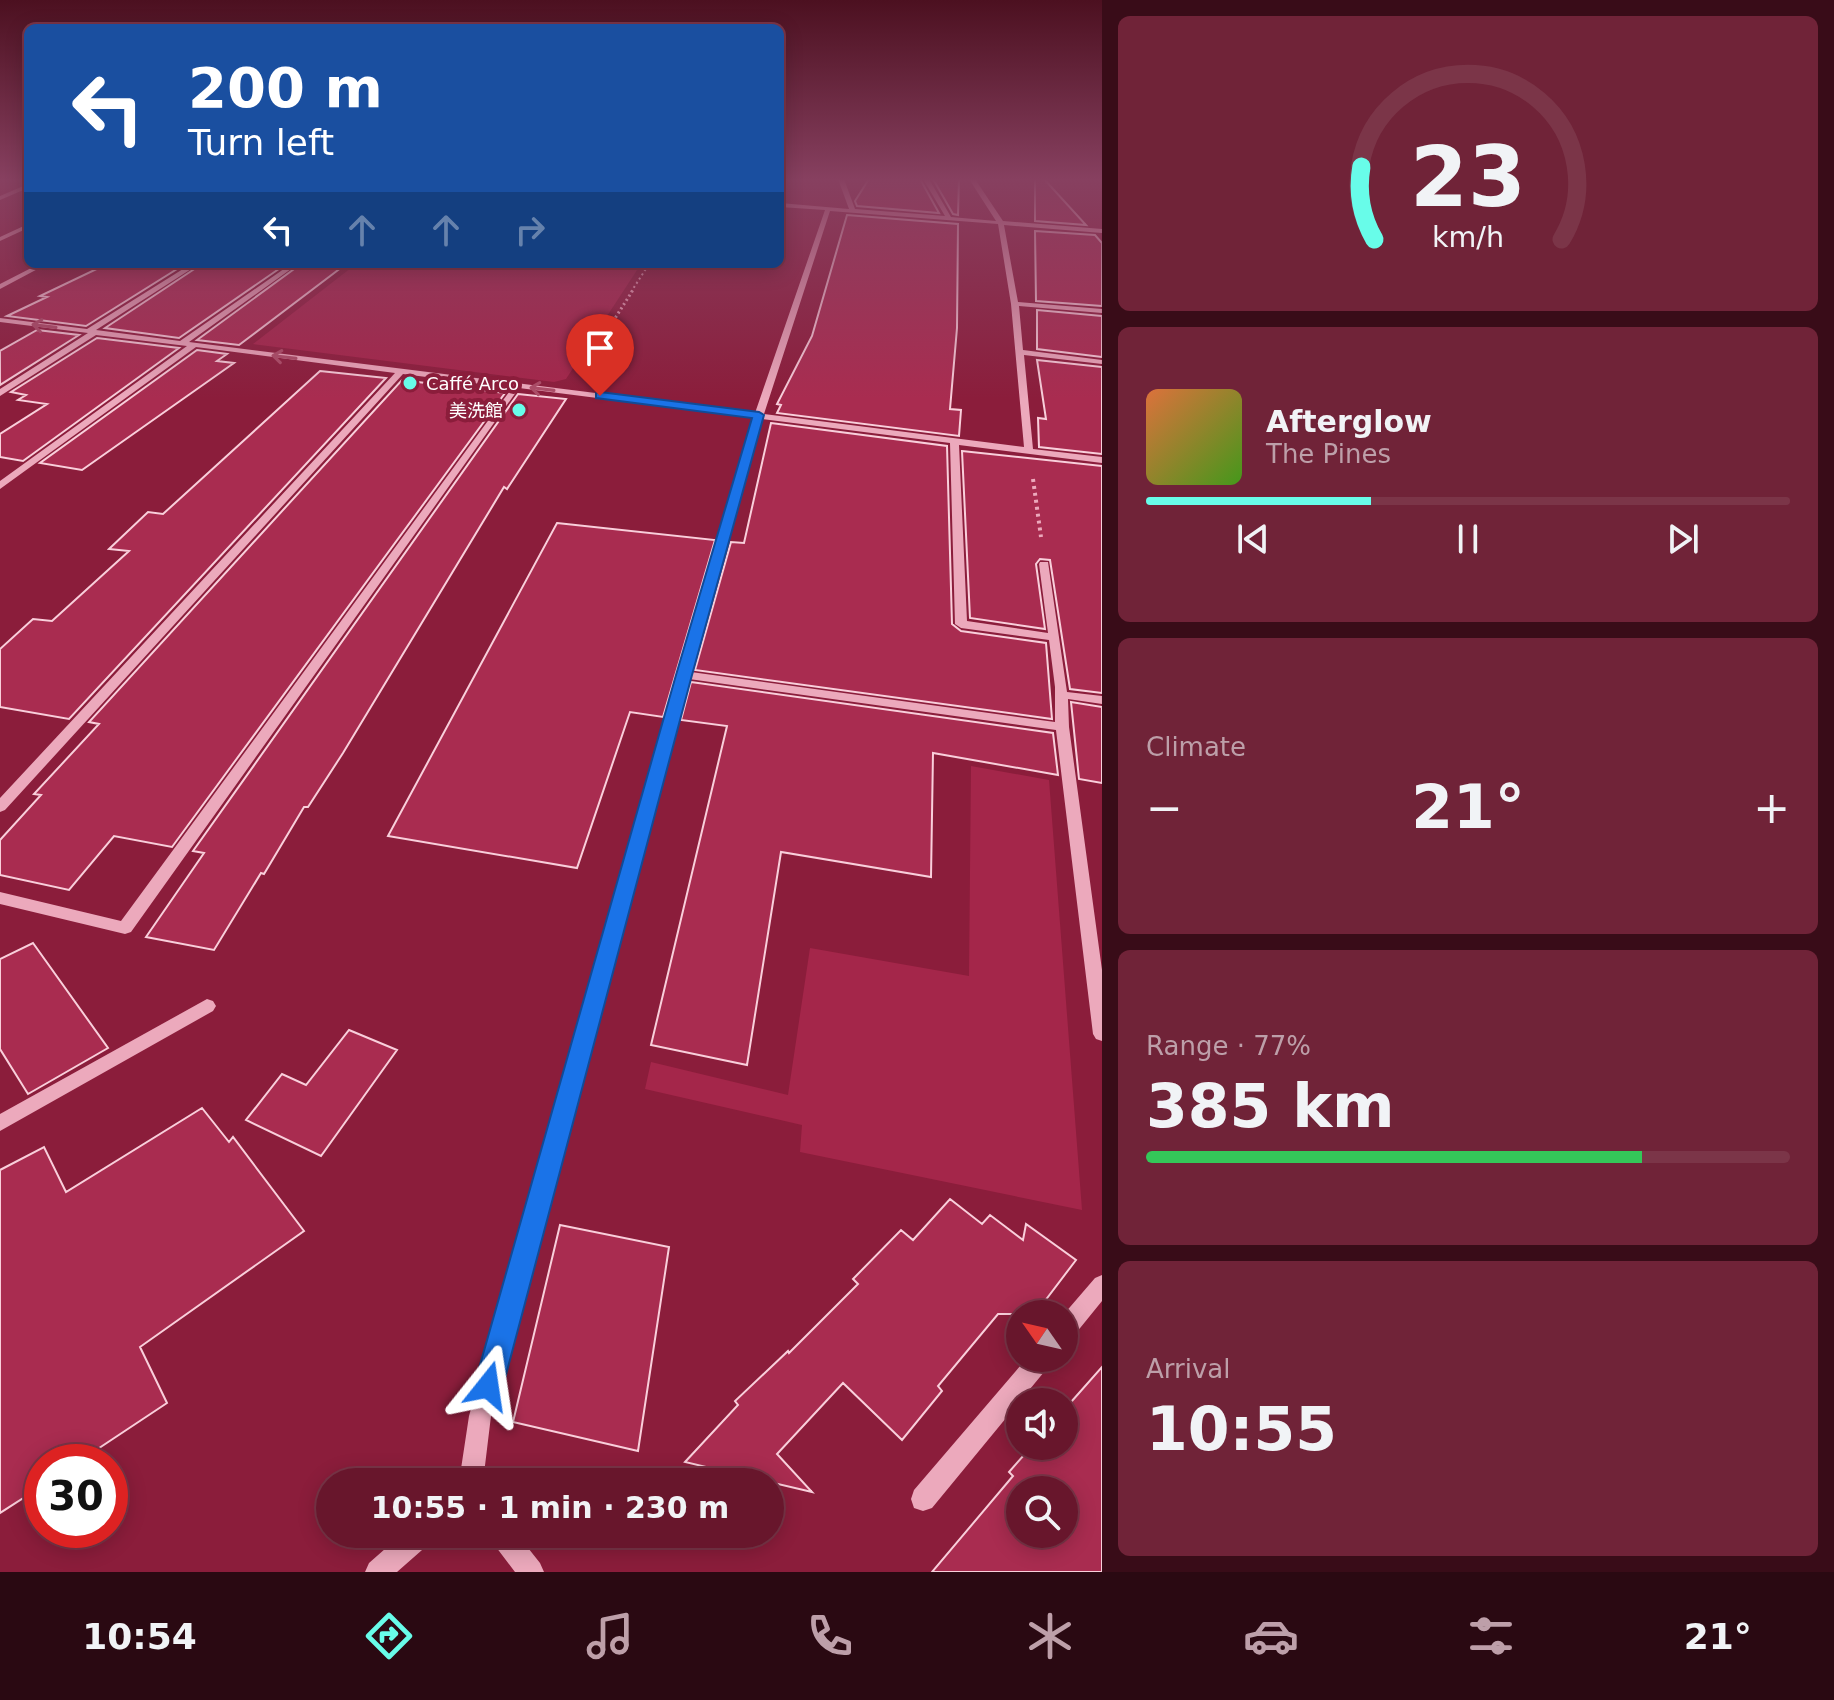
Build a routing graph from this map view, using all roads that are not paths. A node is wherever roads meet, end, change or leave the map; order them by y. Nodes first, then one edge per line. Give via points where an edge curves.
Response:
1 (813, 252) edge
2 (1006, 252) edge
3 (36, 268) edge
4 (190, 268) edge
5 (289, 268) edge
6 (0, 287) edge
7 (1015, 304) junction
8 (1102, 311) edge
9 (0, 320) edge
10 (92, 332) junction
11 (182, 343) junction
12 (194, 345) junction
13 (1020, 352) junction
14 (1102, 362) edge
15 (401, 371) junction
16 (517, 386) junction
17 (0, 393) edge
18 (759, 415) junction
19 (954, 440) junction
20 (1029, 450) junction
21 (1102, 460) edge
22 (0, 486) edge
23 (1044, 564) road end
24 (1053, 637) junction
25 (684, 675) junction
26 (1064, 695) junction
27 (1102, 700) edge
28 (1062, 727) junction
29 (0, 807) edge
30 (0, 898) edge
31 (207, 1006) dead end
32 (1102, 1034) edge
33 (0, 1123) edge
34 (1102, 1285) edge
35 (1078, 1313) edge
36 (1029, 1372) edge
37 (473, 1468) edge
38 (923, 1499) dead end
39 (405, 1548) edge
40 (513, 1548) edge
41 (378, 1572) edge
42 (531, 1572) edge

1 - 18 street
2 - 7 street
3 - 6 street
4 - 10 street
5 - 11 street
7 - 8 street
7 - 13 street
10 -> 9 street
10 - 11 street
10 - 17 street
11 - 12 street
15 -> 12 street
12 - 22 street
13 - 14 street
13 - 20 street
15 - 16 street
15 - 29 street
18 -> 16 street
16 - 30 street via 125,928
18 - 19 street
18 - 25 street
19 - 20 street
19 - 24 street via 961,624
20 - 21 street
23 - 24 street
24 - 26 street
25 - 28 street
25 - 37 street via 484,1401
26 - 27 street
26 - 28 street
28 - 32 street
31 - 33 street
34 - 35 street
36 - 38 street
39 - 41 street
40 - 42 street

